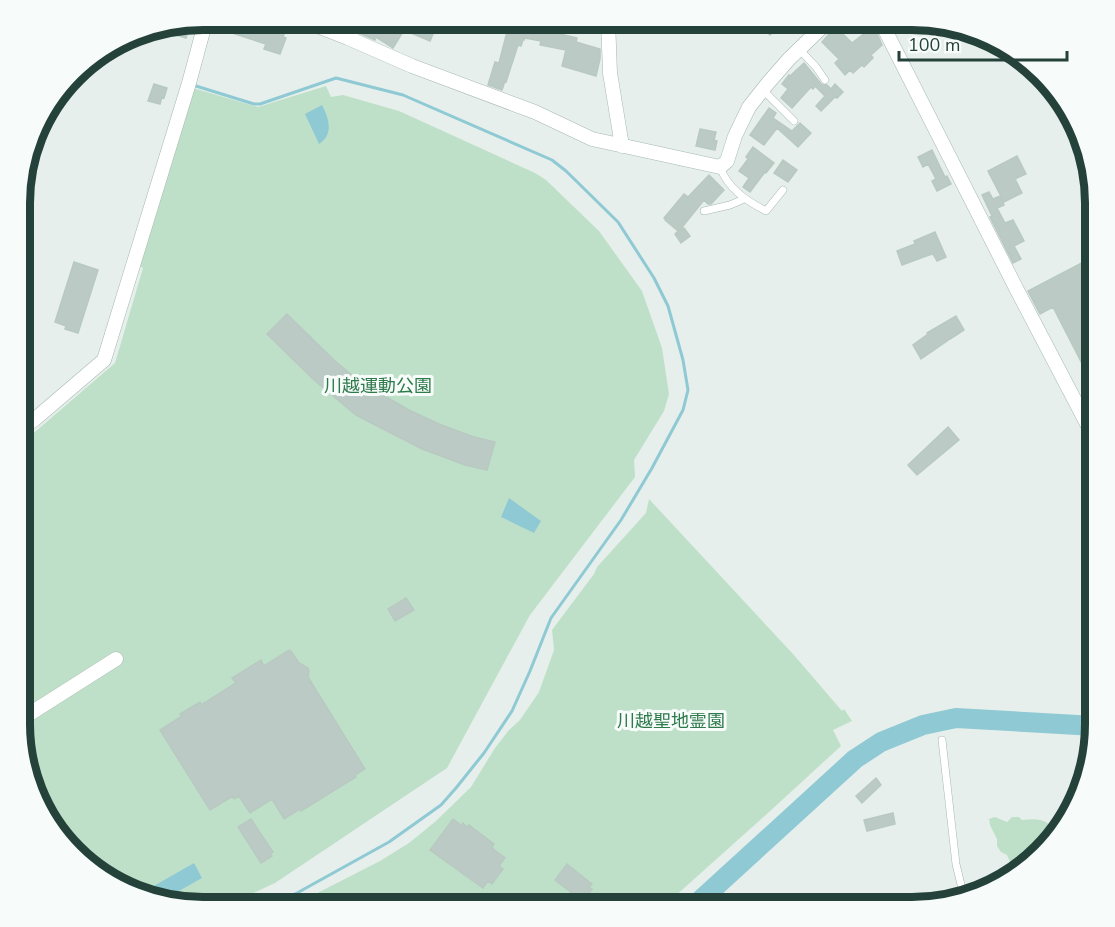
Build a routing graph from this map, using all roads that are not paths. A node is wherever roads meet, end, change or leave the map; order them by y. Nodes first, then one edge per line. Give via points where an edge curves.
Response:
1 (203, 30) edge
2 (328, 30) edge
3 (352, 30) edge
4 (608, 30) edge
5 (819, 30) edge
6 (885, 30) edge
7 (348, 38) junction
8 (799, 49) junction
9 (825, 80) dead end
10 (763, 90) junction
11 (794, 121) dead end
12 (622, 146) junction
13 (720, 167) junction
14 (783, 190) dead end
15 (744, 199) junction
16 (704, 211) dead end
17 (1085, 420) edge
18 (30, 422) edge
19 (116, 659) dead end
20 (30, 714) edge
21 (942, 740) dead end
22 (962, 889) edge

1 - 18 street via 104,360
2 - 7 street
3 - 7 street
4 - 12 street via 610,73
5 - 8 street
6 - 17 street
7 - 12 street via 535,112 592,139
8 - 9 lane
8 - 10 street
10 - 11 lane
10 - 13 street via 735,136 727,161
12 - 13 street
13 - 15 lane
14 - 15 lane via 766,211
15 - 16 lane
19 - 20 street
21 - 22 lane

